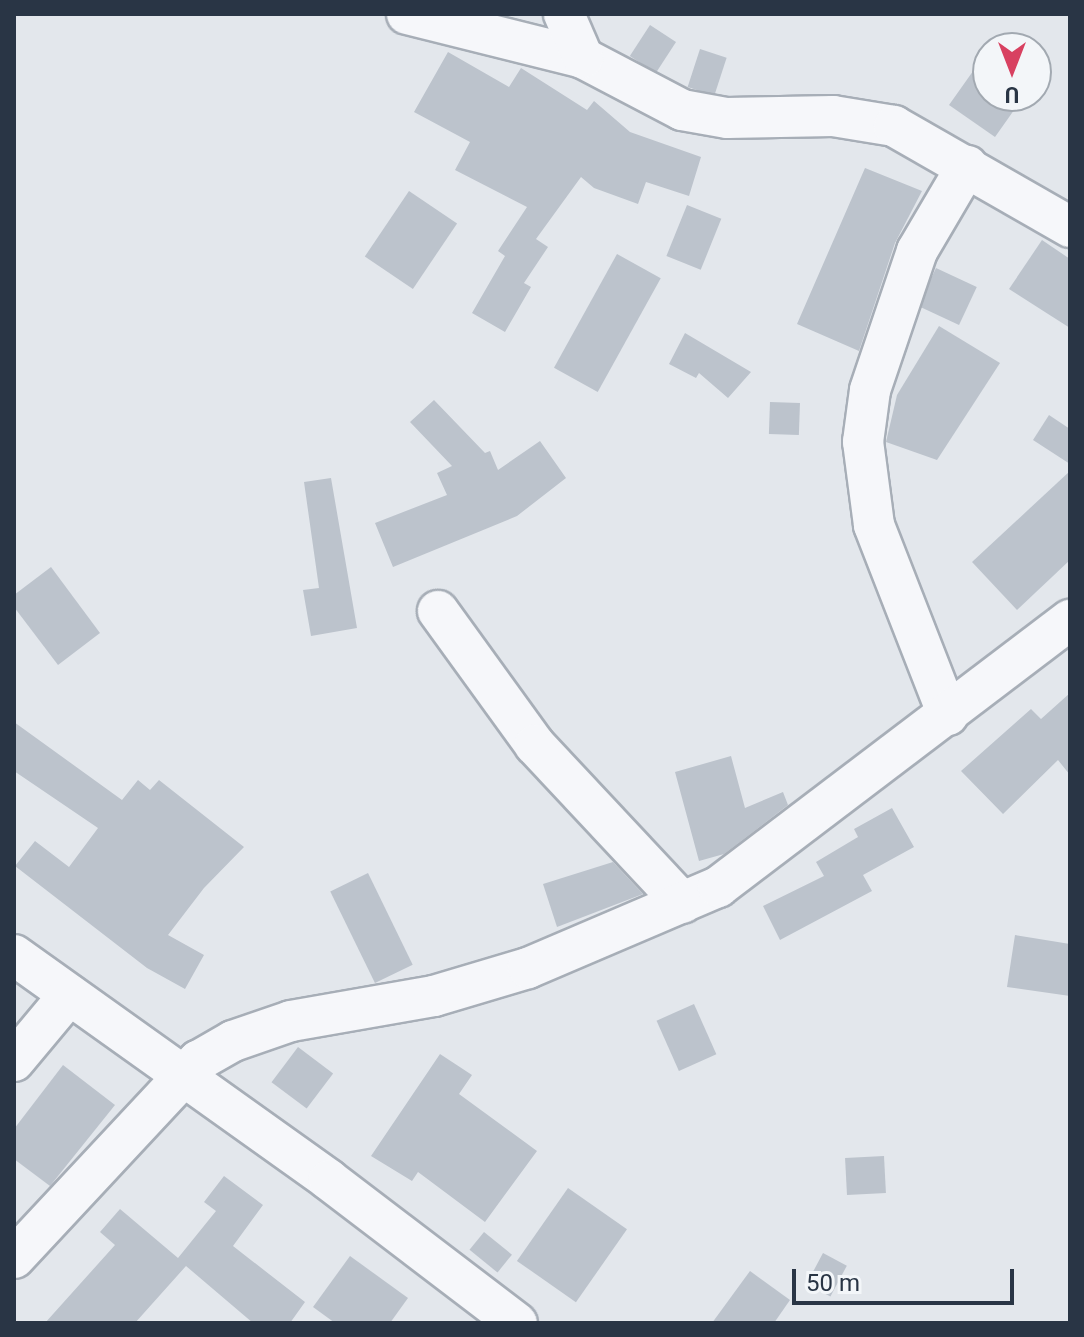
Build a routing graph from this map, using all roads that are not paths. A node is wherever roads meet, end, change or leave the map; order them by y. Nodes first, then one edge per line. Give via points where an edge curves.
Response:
1 (407, 14) edge
2 (564, 14) edge
3 (583, 58) junction
4 (967, 166) junction
5 (1070, 227) edge
6 (438, 611) dead end
7 (1070, 620) edge
8 (948, 715) junction
9 (683, 903) junction
10 (14, 955) edge
11 (69, 995) junction
12 (14, 1061) edge
13 (185, 1075) junction
14 (14, 1258) edge
15 (517, 1323) edge

1 - 3 street
2 - 3 street
3 - 4 street via 682,110 727,118 833,116 894,126
4 - 5 street
4 - 8 street via 917,251 870,390 863,442 874,525
6 - 9 street via 535,745
7 - 8 street
8 - 9 street via 718,887
9 - 13 street via 528,968 434,996 291,1021 233,1041
10 - 11 street
11 - 12 street
11 - 13 street
13 - 14 street
13 - 15 street

